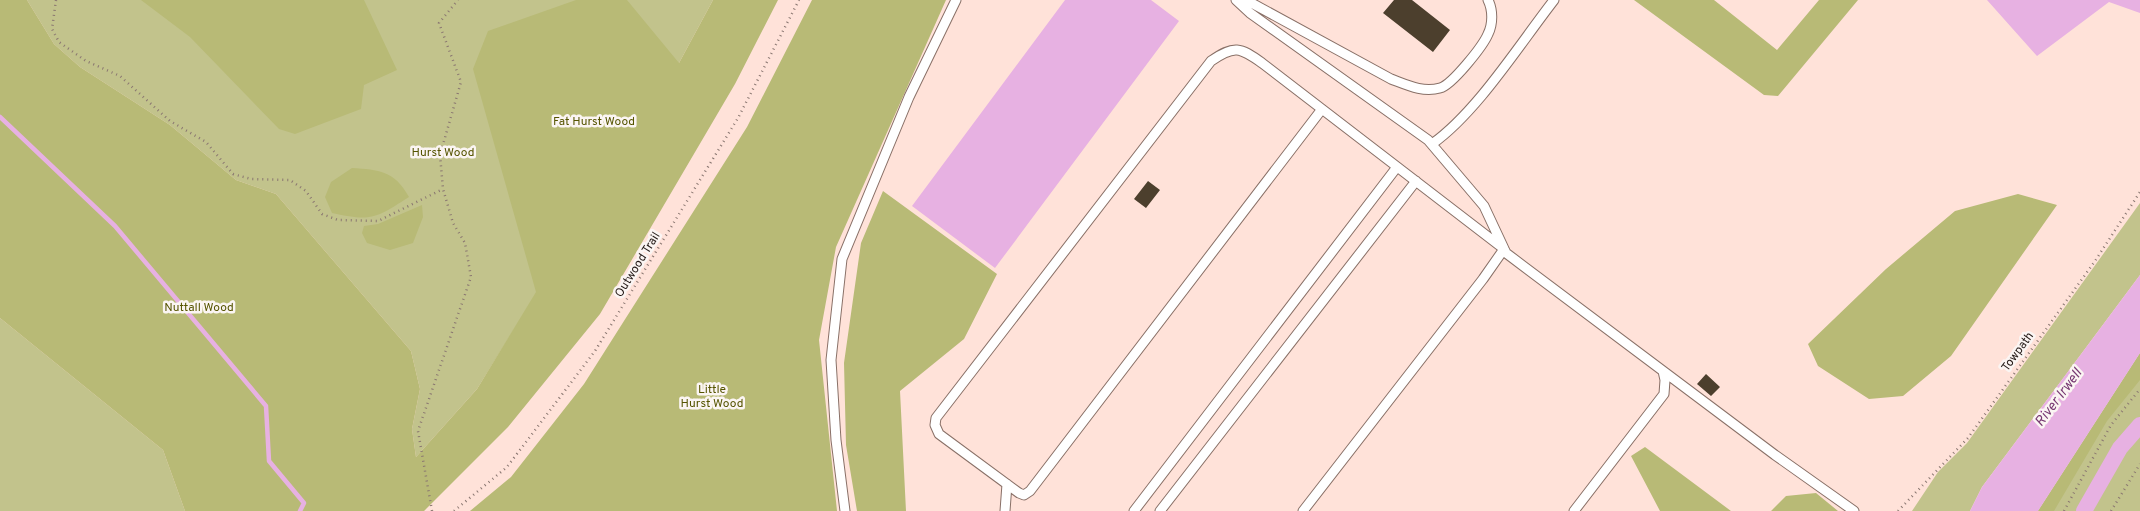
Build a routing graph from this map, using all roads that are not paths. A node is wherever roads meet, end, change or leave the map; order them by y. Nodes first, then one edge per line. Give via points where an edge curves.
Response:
1 (956, 0) edge
2 (1236, 0) edge
3 (1246, 0) edge
4 (1488, 0) edge
5 (1554, 0) edge
6 (1322, 109) junction
7 (1432, 144) junction
8 (1397, 167) junction
9 (1416, 181) junction
10 (1504, 249) junction
11 (1663, 371) junction
12 (1007, 484) junction
13 (845, 511) edge
14 (1005, 511) edge
15 (1134, 511) edge
16 (1160, 511) edge
17 (1304, 511) edge
18 (1574, 511) edge
19 (1854, 511) edge

1 - 13 lane via 908,97 842,259 831,360
2 - 7 lane
3 - 4 lane via 1391,79 1429,89 1441,88 1452,82 1488,35 1492,20
5 - 7 lane via 1470,108 1452,129
6 - 8 lane
6 - 12 lane via 1030,491 1024,495
6 - 12 lane via 1244,50 1229,51 1211,62 936,418 939,434
7 - 10 lane via 1484,206
8 - 9 lane
8 - 15 lane
9 - 10 lane
9 - 16 lane
10 - 11 lane
10 - 17 lane
11 - 18 lane via 1664,394
11 - 19 lane
12 - 14 lane

